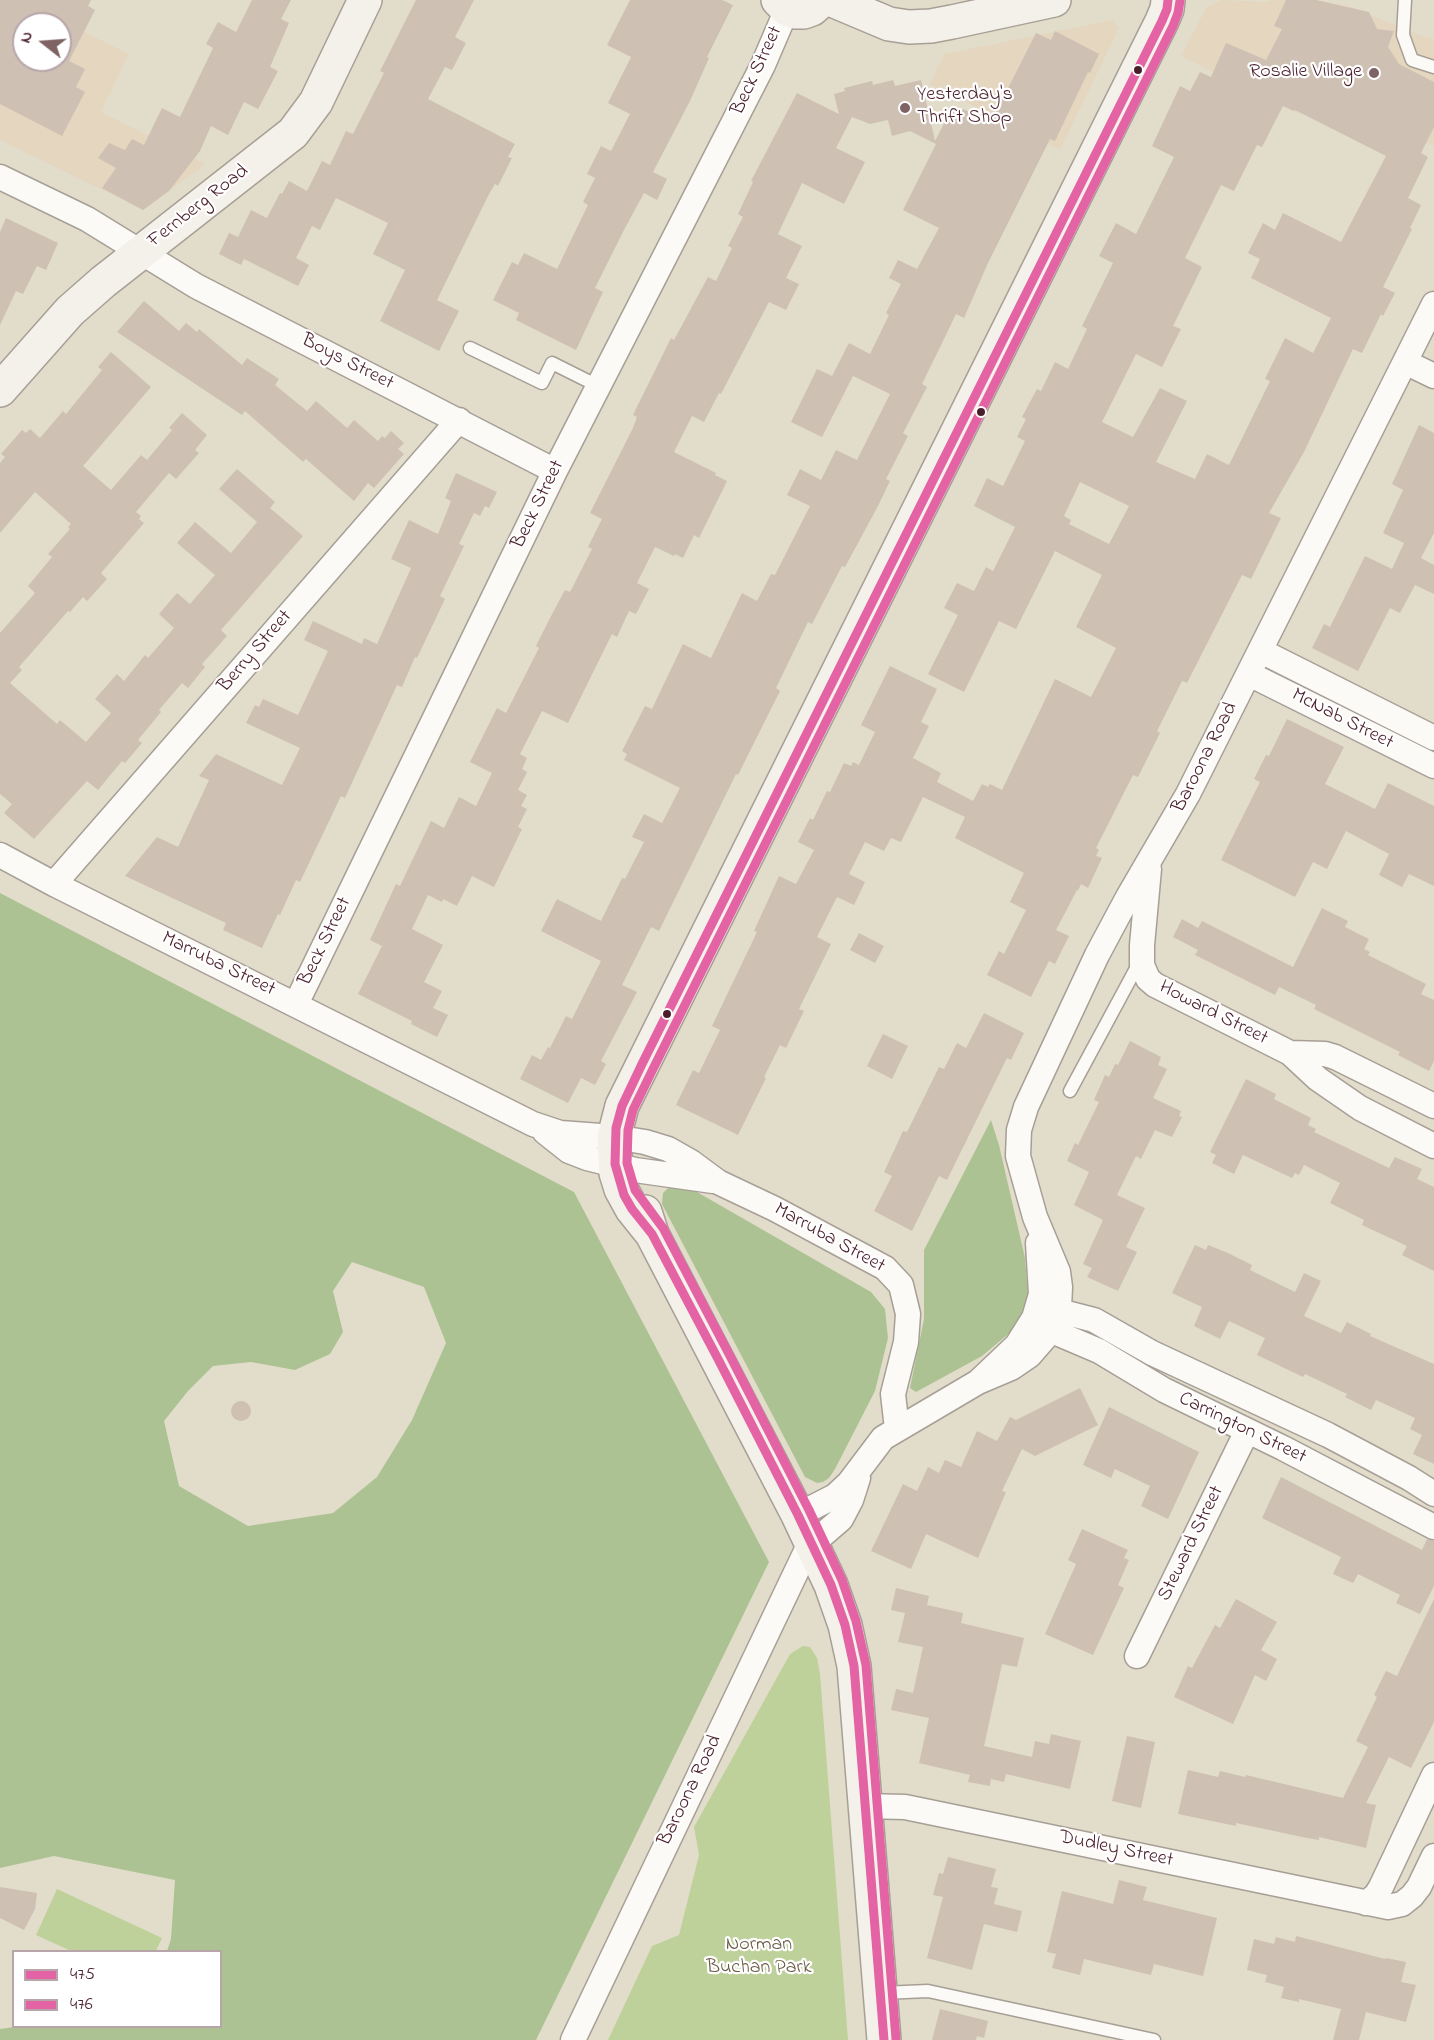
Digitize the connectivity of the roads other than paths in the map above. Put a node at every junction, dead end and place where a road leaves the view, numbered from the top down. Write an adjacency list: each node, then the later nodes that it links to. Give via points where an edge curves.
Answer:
1 (365, 0): 10 (street, Fernberg Road, via 316,102 293,133)
2 (822, 0): 7 (street, via 804,12)
3 (832, 0): 4 (street, via 889,24 909,27 942,24)
4 (1054, 0)
5 (1168, 0): 32 (street, via 1162,21 622,1106)
6 (1405, 0): 8 (lane, via 1403,35 1412,60)
7 (782, 4): 15 (street, Beck Street, via 763,65)
8 (1434, 68)
9 (0, 177): 10 (street, Boys Street, via 87,219)
10 (142, 252): 16 (street, Fernberg Road, via 70,312); 17 (street, Boys Street, via 196,286)
11 (1434, 304): 13 (street, Baroona Road)
12 (470, 348): 15 (lane, via 542,383 552,363)
13 (1405, 362): 14 (street); 19 (street, Baroona Road)
14 (1434, 376)
15 (598, 386): 18 (street, Beck Street)
16 (0, 390)
17 (459, 420): 18 (street, Boys Street); 25 (street, Berry Street)
18 (555, 471): 27 (street, Beck Street)
19 (1261, 651): 20 (street, Baroona Road); 21 (street, McNab Street)
20 (1249, 674): 22 (street, McNab Street); 24 (street, Baroona Road)
21 (1434, 738)
22 (1434, 766)
23 (0, 855): 25 (street, Marruba Street)
24 (1150, 861): 26 (street, Howard Street); 33 (street, Baroona Road, via 1097,955 1022,1119 1017,1149 1035,1217 1059,1277 1060,1292)
25 (54, 884): 27 (street, Marruba Street)
26 (1142, 957): 28 (street, Howard Street, via 1145,976 1155,985); 29 (lane)
27 (296, 1004): 32 (street, Marruba Street, via 533,1124 569,1151)
28 (1290, 1053): 30 (street, Howard Street, via 1335,1057); 31 (street, Howard Street, via 1318,1079 1360,1108)
29 (1070, 1091)
30 (1434, 1106)
31 (1434, 1146)
32 (624, 1153): 34 (street, Marruba Street, via 657,1145 675,1152 718,1182 890,1271 899,1281 907,1303 908,1323 893,1394); 39 (street, via 618,1182 628,1203 652,1234)
33 (1049, 1318): 34 (street, Baroona Road, via 1040,1346 1024,1360); 35 (street, Carrington Street, via 1164,1390); 37 (street, Carrington Street, via 1088,1318 1097,1322 1152,1353 1328,1435)
34 (897, 1429): 36 (street, Baroona Road, via 879,1442)
35 (1247, 1431): 38 (street, Carrington Street); 40 (street, Steward Street)
36 (863, 1464): 39 (street, Baroona Road); 39 (street, Baroona Road, via 851,1500 832,1529)
37 (1434, 1494)
38 (1434, 1527)
39 (806, 1534): 42 (street, via 831,1585 852,1656); 46 (street, Baroona Road)
40 (1137, 1656)
41 (1434, 1775): 44 (street, via 1381,1887)
42 (864, 1806): 44 (street, Dudley Street, via 905,1806); 45 (street)
43 (1434, 1856): 44 (street, Dudley Street, via 1419,1887 1405,1902 1388,1907)
44 (1366, 1902)
45 (881, 1993): 47 (street); 48 (lane, via 928,1991)
46 (573, 2040)
47 (884, 2040)
48 (1155, 2040)

